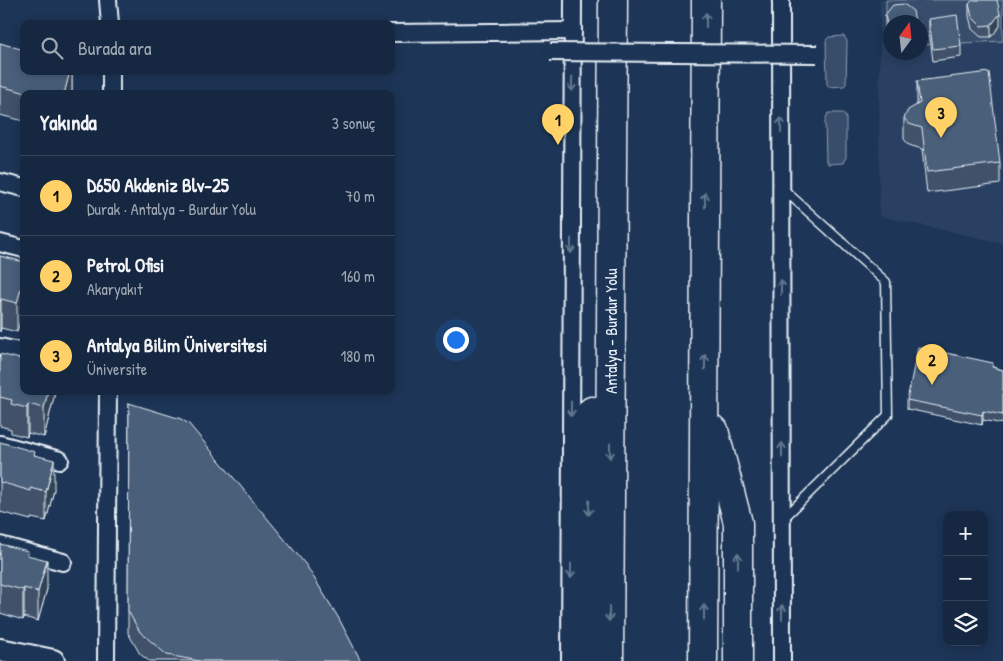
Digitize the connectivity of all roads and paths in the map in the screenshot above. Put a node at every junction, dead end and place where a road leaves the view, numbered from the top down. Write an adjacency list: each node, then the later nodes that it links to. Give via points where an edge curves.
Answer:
1 (108, 0): 6 (street)
2 (573, 0): 7 (street)
3 (613, 0): 13 (highway, Antalya - Burdur Yolu)
4 (706, 0): 21 (highway, one-way to 4)
5 (780, 0): 16 (street, one-way to 5)
6 (110, 20)
7 (573, 31): 8 (street); 31 (street, one-way to 31)
8 (395, 33)
9 (550, 52): 10 (street, bridge)
10 (817, 54)
11 (112, 75): 12 (street)
12 (111, 90)
13 (612, 128): 32 (highway, one-way to 32, via 598,221); 33 (highway, Antalya - Burdur Yolu, one-way to 33)
14 (0, 182): 15 (street)
15 (20, 187)
16 (781, 187): 25 (street, one-way to 16); 25 (lane, via 886,282 888,415)
17 (0, 243): 18 (street)
18 (20, 248)
19 (0, 347): 20 (street)
20 (20, 351)
21 (705, 391): 34 (highway, one-way to 21); 35 (highway, one-way to 21, via 738,523)
22 (108, 395): 30 (street)
23 (0, 444): 24 (street)
24 (60, 460)
25 (782, 520): 36 (street, one-way to 25)
26 (0, 544): 27 (street)
27 (64, 562)
28 (0, 650): 29 (street)
29 (53, 661)
30 (106, 661)
31 (570, 661)
32 (584, 661)
33 (609, 661)
34 (703, 661)
35 (738, 661)
36 (782, 661)

